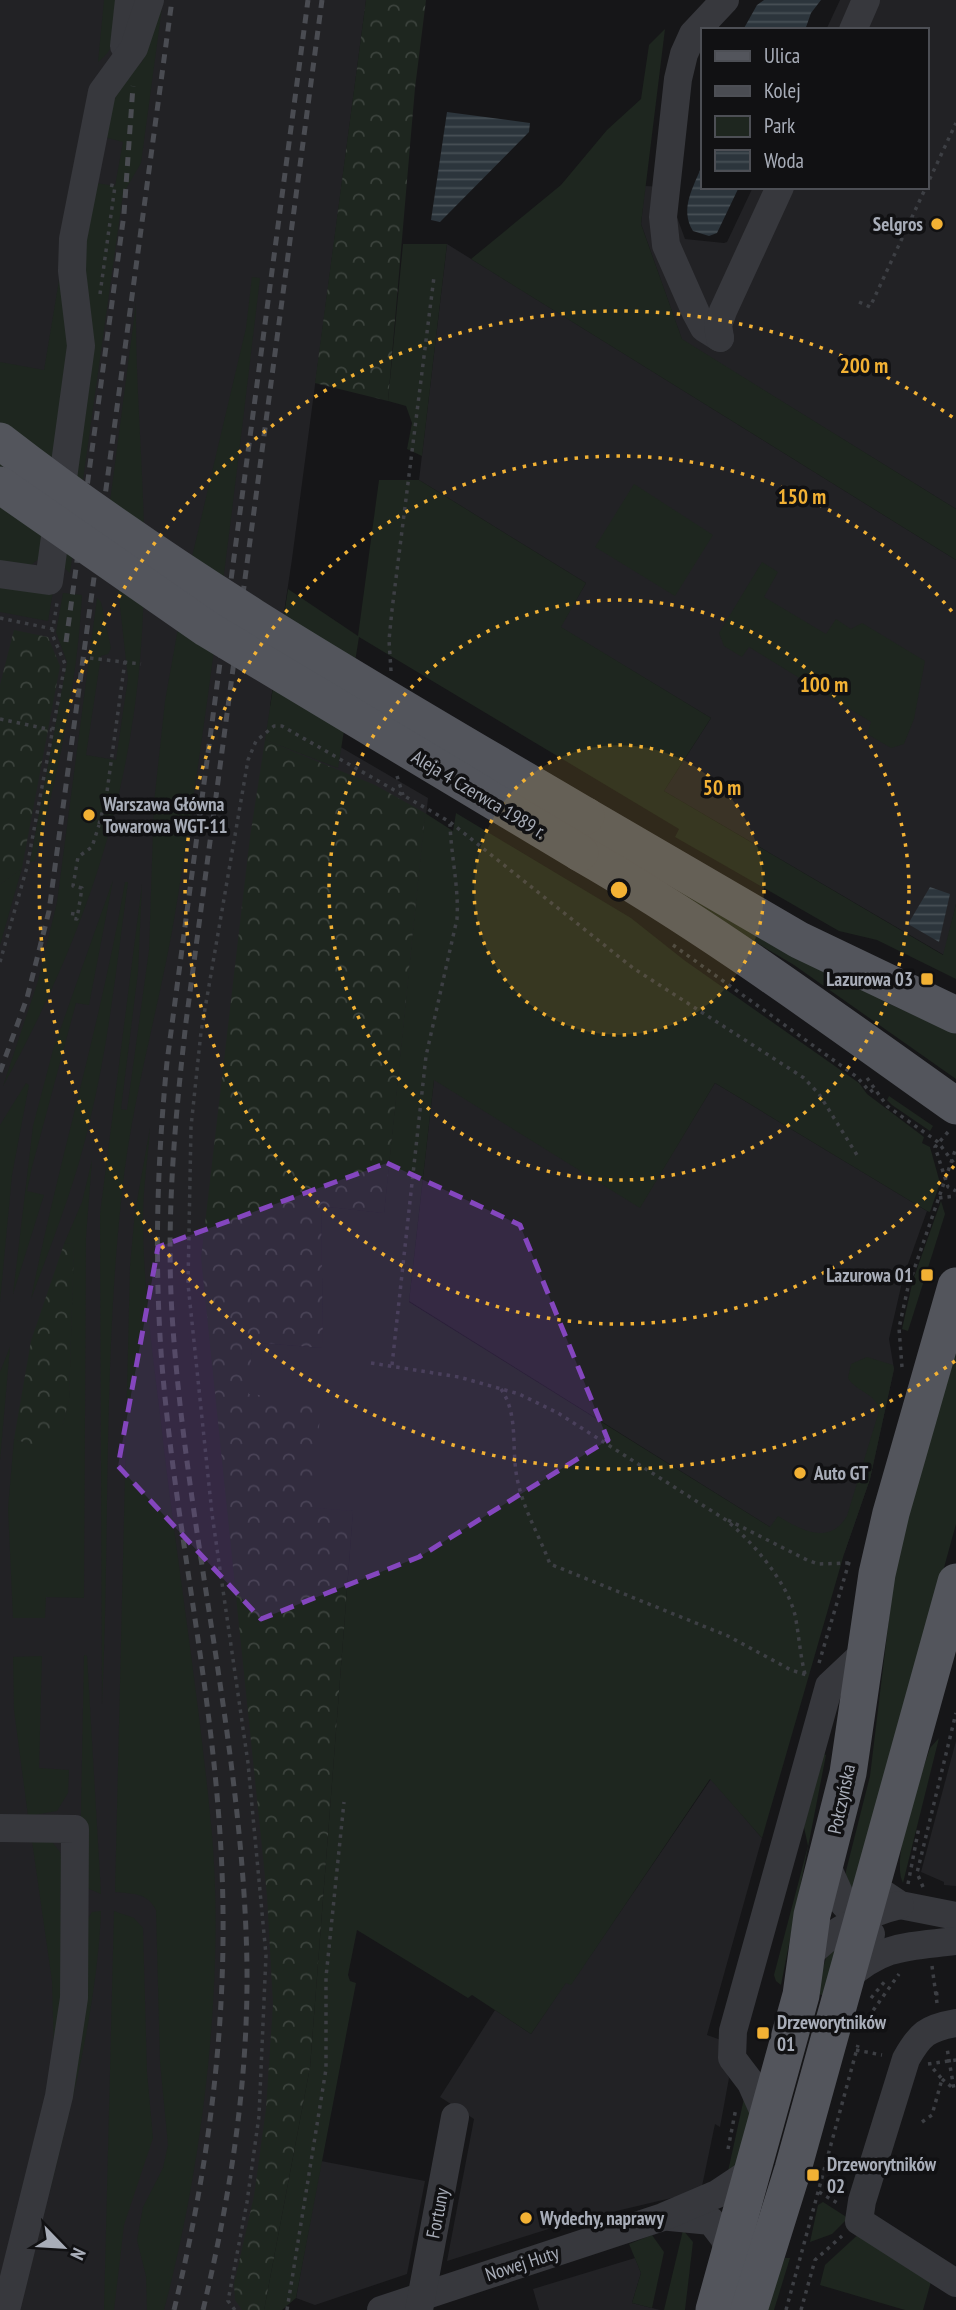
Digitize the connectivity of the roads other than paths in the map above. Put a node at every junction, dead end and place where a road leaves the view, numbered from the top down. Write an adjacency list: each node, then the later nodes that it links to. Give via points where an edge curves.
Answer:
1 (129, 0): 6 (street)
2 (150, 0): 6 (street, via 134,48)
3 (725, 0): 7 (street, via 693,34 684,54 663,217 666,245 696,313 704,328 720,338 723,311)
4 (866, 0): 5 (street)
5 (854, 28)
6 (122, 64): 10 (street, via 102,92 73,239 81,346 49,581)
7 (779, 189)
8 (0, 441): 11 (main road, Aleja 4 Czerwca 1989 r., bridge, via 258,621 809,945)
9 (0, 485): 12 (main road, Aleja 4 Czerwca 1989 r., bridge, via 206,629 635,884 711,935)
10 (0, 574)
11 (956, 1015)
12 (954, 1117)
13 (956, 1286): 15 (main road, Połczyńska, via 891,1513)
14 (956, 1581): 18 (main road)
15 (863, 1654): 17 (main road, Połczyńska, via 848,1773); 27 (street, via 829,1686 733,2031 732,2058 751,2083)
16 (0, 1828): 34 (street, via 75,1829 72,2011 59,2096)
17 (826, 1864): 21 (street, via 844,1904); 23 (main road, Połczyńska)
18 (873, 1879): 19 (street, via 888,1899); 21 (main road)
19 (904, 1896): 20 (street); 21 (street)
20 (956, 1916)
21 (861, 1922): 23 (street, via 834,1932); 24 (street); 25 (main road)
22 (956, 1941): 24 (street)
23 (806, 1959): 27 (main road, Połczyńska, via 798,2008)
24 (896, 1963): 25 (street, via 867,1960)
25 (856, 1991): 37 (main road)
26 (956, 2023): 32 (street, via 932,2027 906,2059 859,2221)
27 (752, 2110): 29 (main road, Połczyńska)
28 (455, 2117): 33 (street, Fortuny)
29 (740, 2160): 30 (street, Nowej Huty, via 718,2194); 31 (main road, Połczyńska)
30 (663, 2217): 31 (street, Nowej Huty, via 711,2221); 33 (street, Nowej Huty)
31 (730, 2254): 36 (main road, Połczyńska)
32 (956, 2283)
33 (420, 2303): 35 (street, Nowej Huty)
34 (6, 2310)
35 (381, 2310)
36 (714, 2310)
37 (749, 2310)

